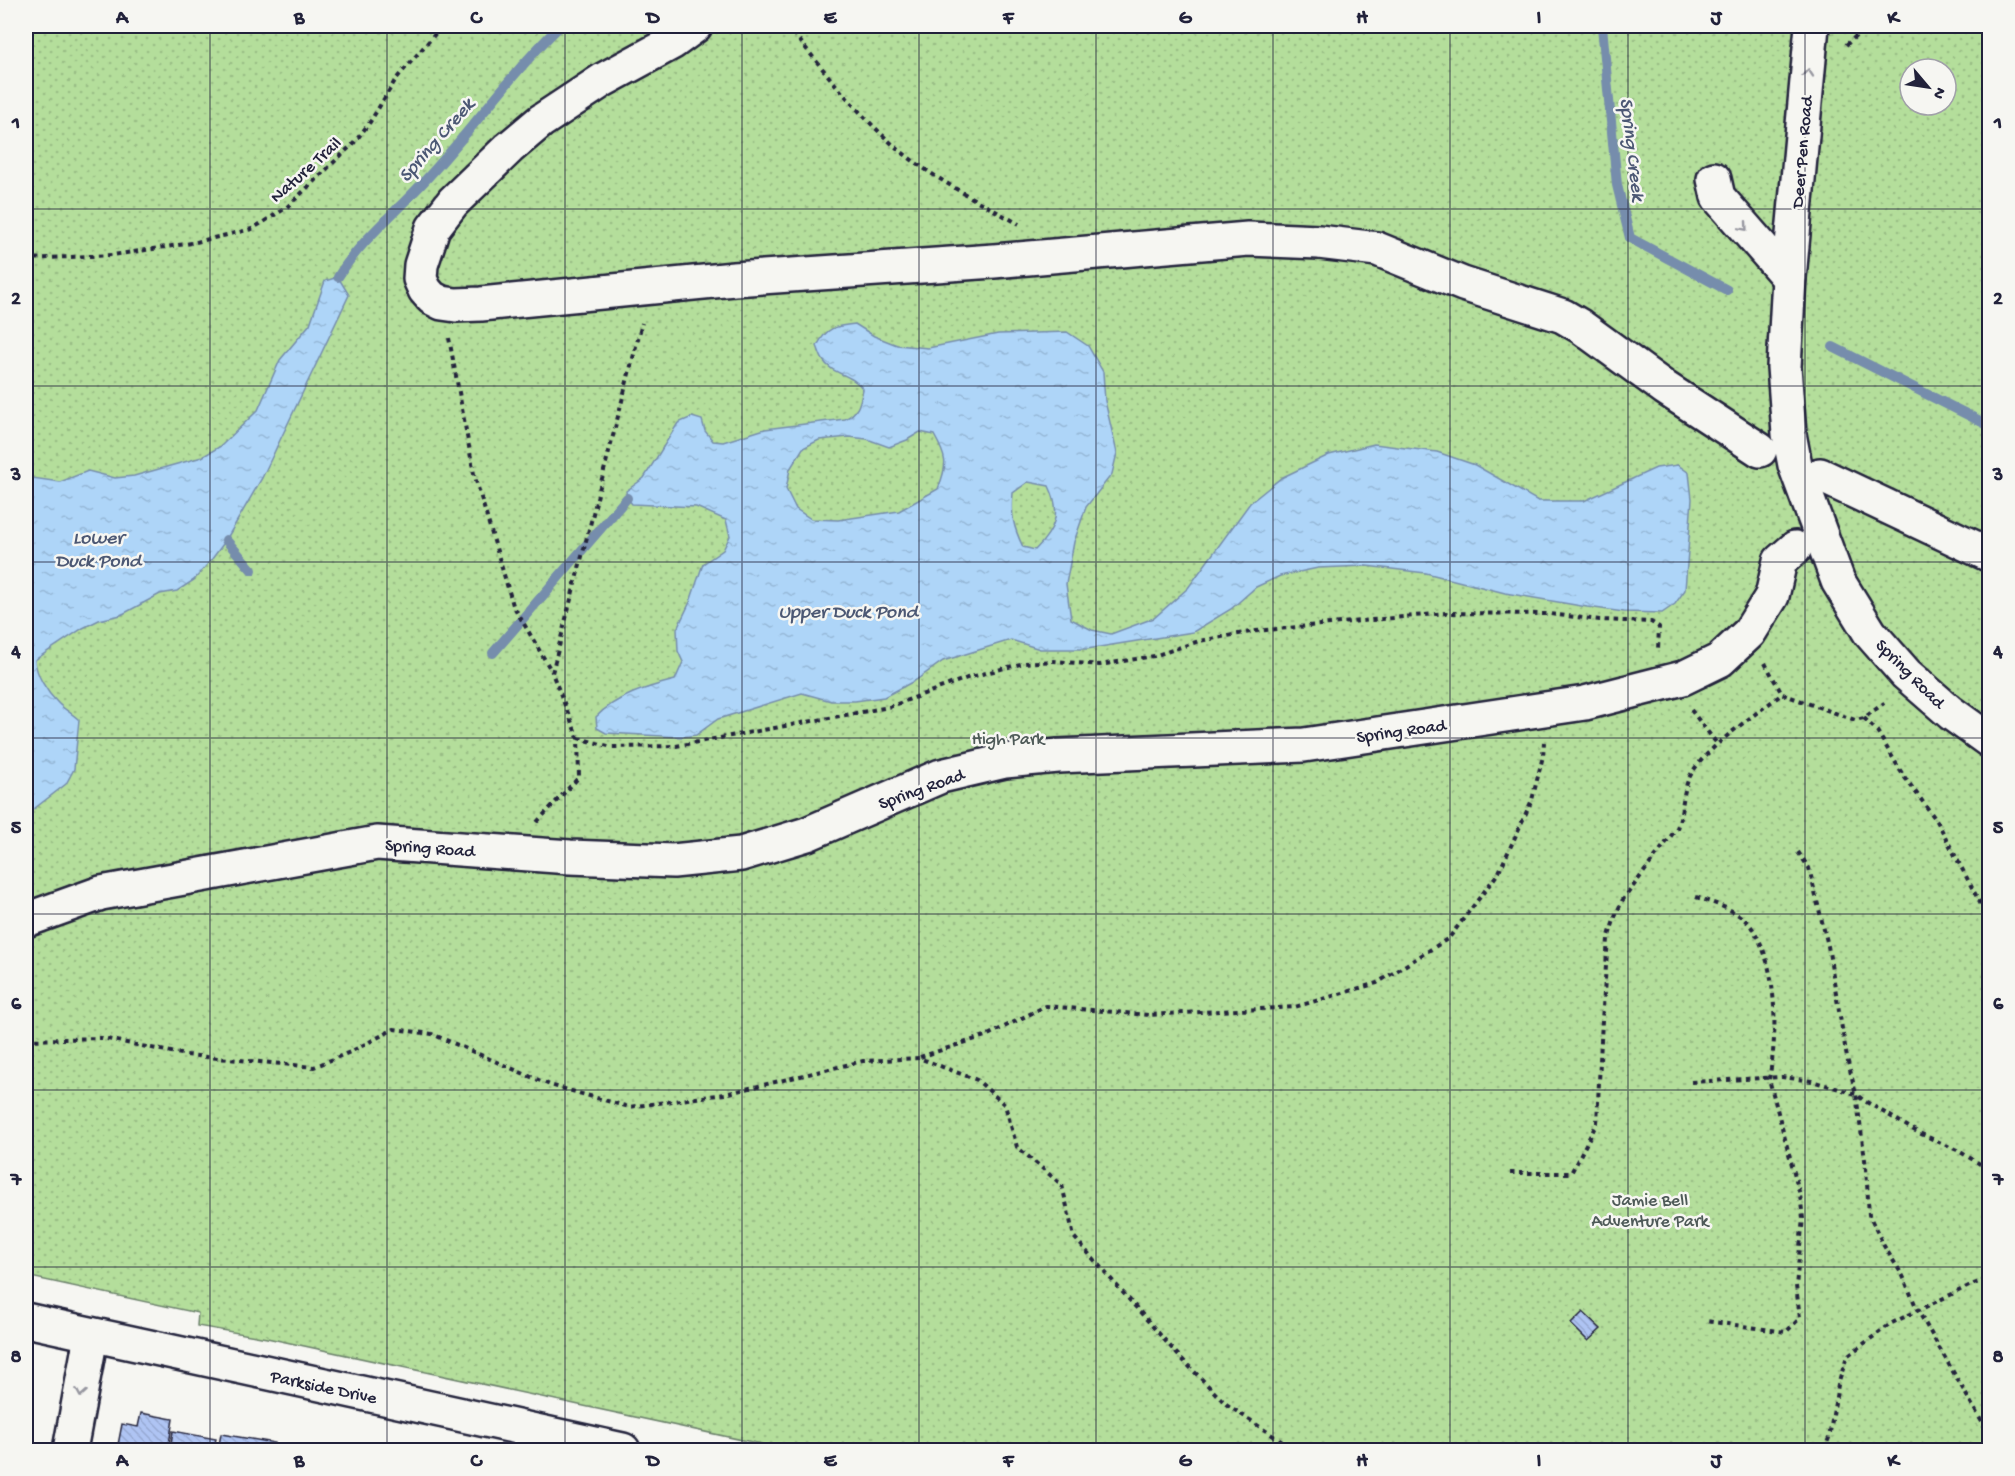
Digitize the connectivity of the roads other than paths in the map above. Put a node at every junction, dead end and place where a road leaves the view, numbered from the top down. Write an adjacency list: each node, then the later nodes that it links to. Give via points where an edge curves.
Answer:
1 (695, 26): 5 (street, via 541,121 453,202 433,228 421,265 420,279 432,298 456,305 481,304 1248,239 1319,242 1377,249 1463,284 1563,316)
2 (1812, 26): 4 (street, Deer Pen Road, one-way to 2)
3 (1714, 179): 4 (street, one-way to 4, via 1718,197)
4 (1789, 278): 7 (street, Deer Pen Road, via 1784,367 1789,434)
5 (1760, 450)
6 (1820, 475): 8 (street)
7 (1806, 538): 9 (street, Spring Road, via 1838,580 1870,633 1906,674); 10 (street, Spring Road, via 1780,561 1772,596 1749,633 1720,660 1683,678 1585,703 1304,745 1005,761 941,776 807,834 741,854 673,861 377,843 101,893)
8 (1989, 555)
9 (1989, 741)
10 (26, 920)
11 (26, 1320): 12 (street, Parkside Drive)
12 (91, 1336): 13 (street, one-way to 13); 14 (street, Parkside Drive)
13 (70, 1450)
14 (622, 1450)

